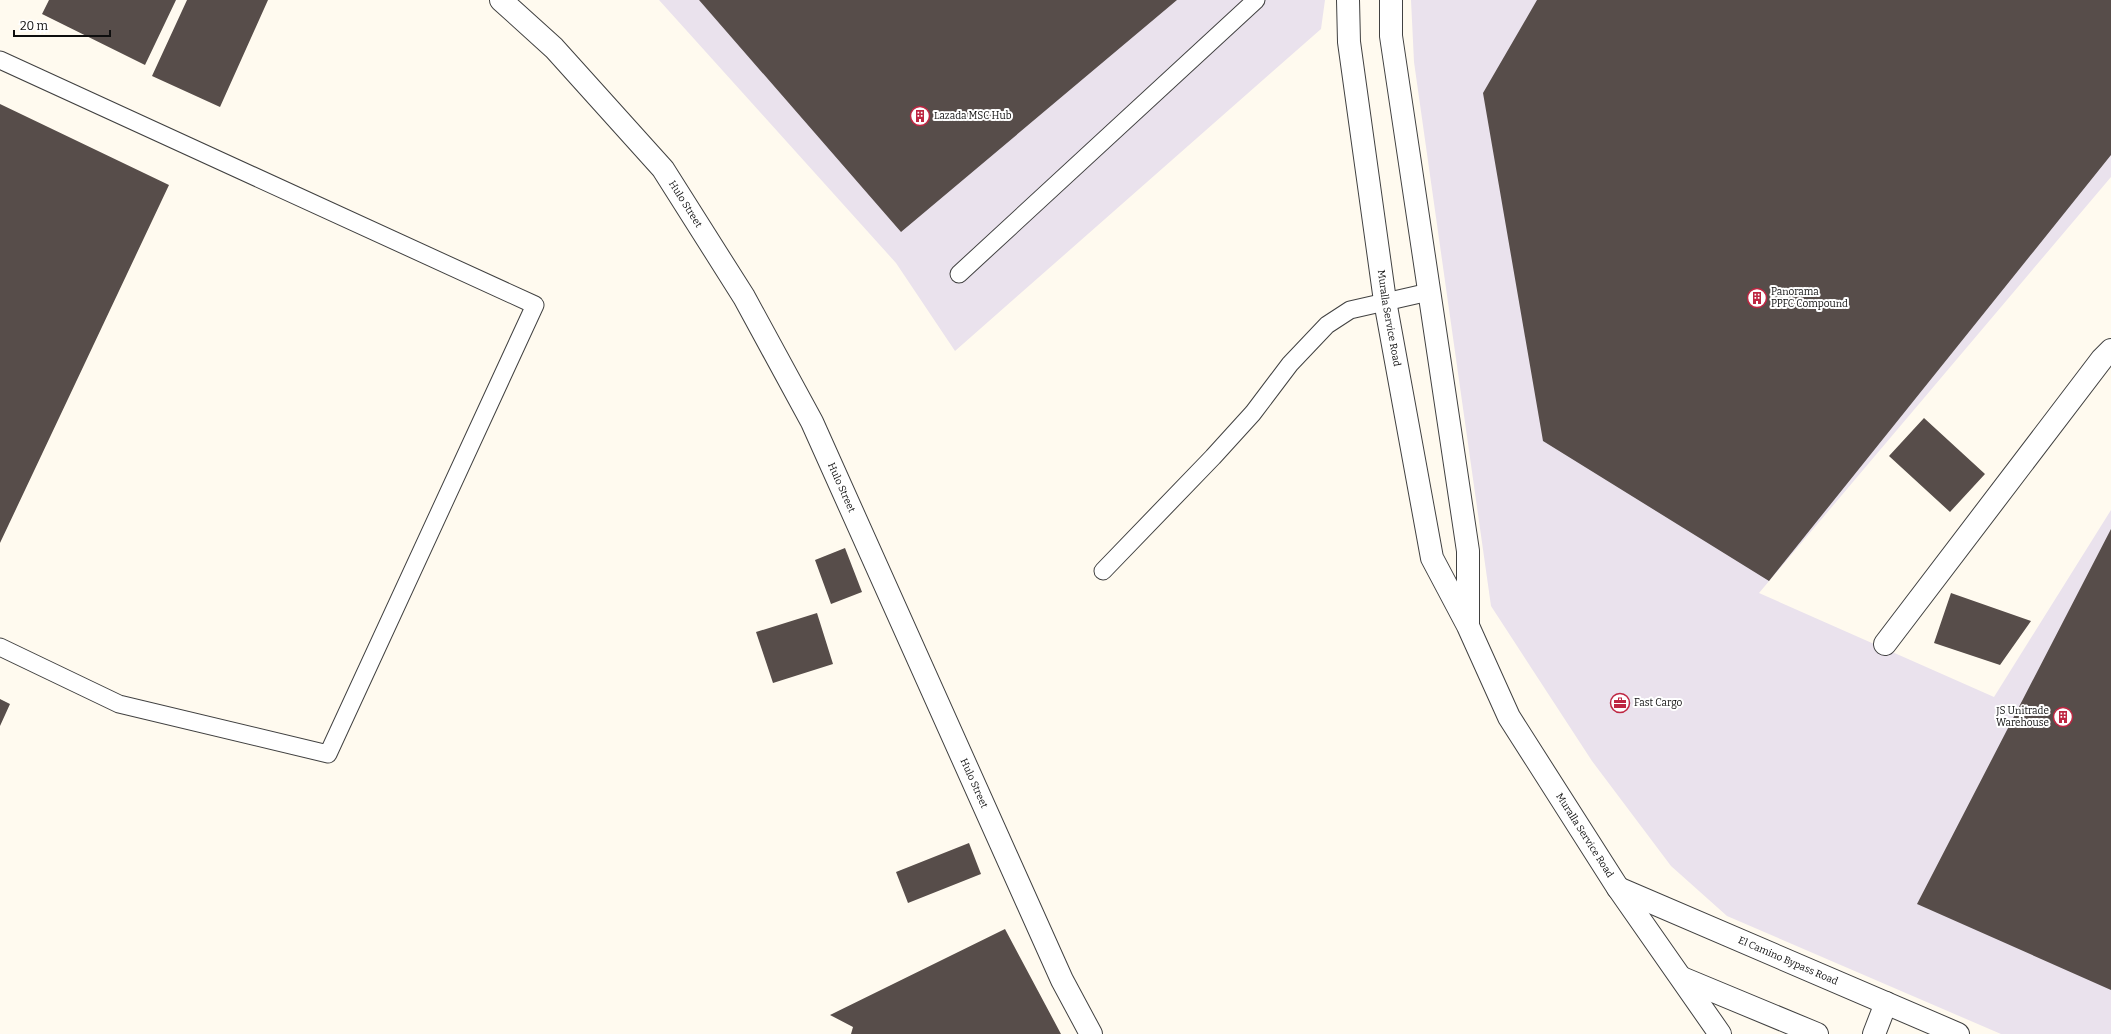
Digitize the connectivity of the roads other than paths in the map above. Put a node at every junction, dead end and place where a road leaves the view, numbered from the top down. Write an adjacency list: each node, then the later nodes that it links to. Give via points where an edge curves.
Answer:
1 (501, 0): 18 (street, Hulo Street, via 554,48 663,169 744,297 812,422 1062,980)
2 (1256, 0): 6 (lane)
3 (1348, 0): 8 (street, Muralla Service Road, via 1349,42)
4 (1391, 0): 7 (street, Muralla Service Road, via 1391,36)
5 (0, 60): 13 (lane, via 535,305 328,754 119,704)
6 (959, 274)
7 (1428, 292): 8 (lane); 11 (street, Muralla Service Road, via 1468,551)
8 (1385, 301): 10 (lane, via 1350,310 1327,325 1290,364 1253,413 1214,457); 11 (street, Muralla Service Road, via 1432,558)
9 (2111, 350): 12 (street)
10 (1103, 571)
11 (1468, 626): 14 (street, Muralla Service Road, via 1509,717)
12 (1885, 644)
13 (0, 648)
14 (1618, 888): 15 (street, Muralla Service Road); 16 (street, El Camino Bypass Road)
15 (1682, 978): 17 (street); 19 (street, Muralla Service Road)
16 (1886, 1003): 20 (street); 21 (street, El Camino Bypass Road)
17 (1810, 1033)
18 (1091, 1034)
19 (1720, 1034)
20 (1874, 1034)
21 (1958, 1034)

